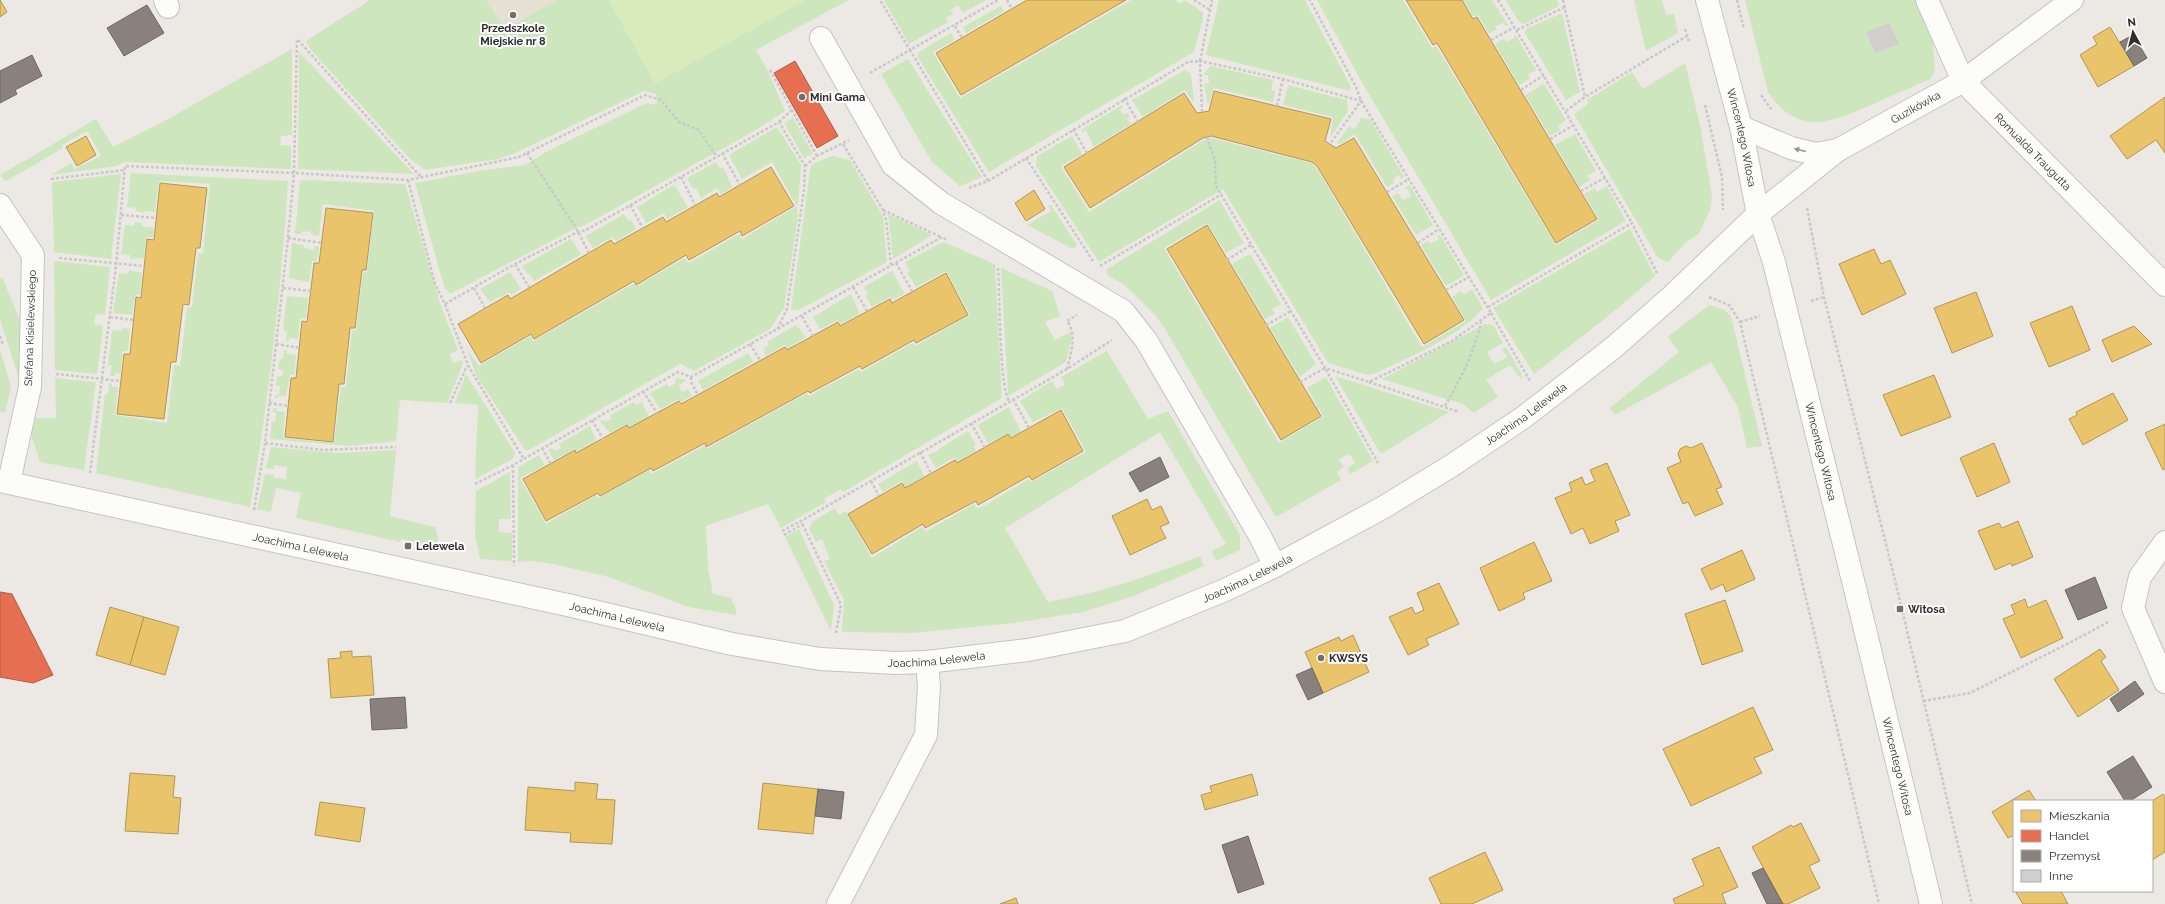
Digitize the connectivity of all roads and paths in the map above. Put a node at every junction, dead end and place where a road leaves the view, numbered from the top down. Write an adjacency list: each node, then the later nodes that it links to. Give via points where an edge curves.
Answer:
1 (880, 0): 25 (path)
2 (998, 0): 17 (path)
3 (1007, 0): 14 (path)
4 (1194, 0): 15 (path)
5 (1212, 0): 15 (path)
6 (1310, 0): 36 (path)
7 (1498, 0): 18 (path)
8 (1563, 0): 13 (path)
9 (1707, 0): 46 (street, Wincentego Witosa)
10 (1737, 0): 19 (path)
11 (1927, 0): 30 (street, Romualda Traugutta)
12 (2072, 0): 30 (street, Guzikówka)
13 (1565, 8): 18 (path); 34 (path)
14 (1012, 9)
15 (1210, 10): 26 (path)
16 (1683, 22): 20 (path)
17 (955, 26): 22 (path); 25 (path)
18 (1516, 29): 23 (path); 28 (path)
19 (1745, 32)
20 (1687, 36): 24 (path); 34 (path)
21 (821, 38): 31 (street)
22 (962, 38)
23 (1491, 40)
24 (1689, 43)
25 (910, 50): 31 (path); 69 (path)
26 (1200, 61): 29 (path); 35 (path, via 1188,62); 41 (path)
27 (770, 70): 39 (path)
28 (1544, 75): 32 (path); 40 (path)
29 (1283, 79): 36 (path); 38 (path)
30 (1962, 81): 53 (street, Guzikówka); 105 (street, Romualda Traugutta)
31 (848, 86): 47 (street)
32 (1521, 90)
33 (1759, 91): 42 (path, via 1770,109)
34 (1585, 96): 40 (path)
35 (1124, 98): 44 (path); 48 (path)
36 (1361, 101): 52 (path); 67 (path)
37 (1705, 102): 82 (path, via 1722,177 1723,210)
38 (1277, 106)
39 (792, 110): 43 (path); 57 (path)
40 (1566, 111): 45 (path)
41 (1202, 112)
42 (1775, 112)
43 (779, 122): 56 (path); 60 (path)
44 (1138, 122)
45 (1574, 125): 50 (path); 65 (path)
46 (1741, 127): 53 (street, one-way to 46, via 1815,154 1791,148); 80 (street, Wincentego Witosa)
47 (872, 128): 51 (path); 177 (street, via 892,165 941,203 1123,311 1146,340)
48 (1074, 129): 55 (path); 59 (path)
49 (1207, 137): 74 (path, via 1215,161 1216,186)
50 (1550, 139)
51 (843, 144): 57 (path); 79 (path)
52 (1330, 144)
53 (1838, 150): 80 (street, Guzikówka)
54 (527, 153): 58 (path, via 645,95 661,100 679,122 699,130); 63 (path, via 519,157); 87 (path)
55 (1087, 153)
56 (722, 154): 58 (path); 70 (path)
57 (817, 156): 60 (path)
58 (717, 157): 64 (path)
59 (1026, 158): 69 (path); 74 (path, via 1097,268)
60 (805, 166): 126 (path, via 804,190 787,309)
61 (125, 170): 62 (path, via 125,166); 66 (path); 81 (path)
62 (294, 173): 63 (path, via 297,40); 68 (path); 89 (path)
63 (422, 177): 68 (path)
64 (681, 177): 76 (path); 77 (path)
65 (1606, 177): 72 (path); 84 (path)
66 (50, 179)
67 (1409, 179): 73 (path); 86 (path)
68 (408, 180): 114 (path, via 435,284)
69 (988, 181): 71 (path)
70 (740, 185)
71 (967, 189)
72 (1581, 191)
73 (1387, 192)
74 (1222, 194): 93 (path)
75 (0, 204): 95 (street, Stefana Kisielewskiego)
76 (630, 205): 85 (path); 87 (path)
77 (695, 205)
78 (1806, 206): 182 (path, via 1824,297)
79 (883, 210): 88 (path); 101 (path)
80 (1758, 214): 177 (street, Joachima Lelewela, via 1613,348 1524,417 1384,507); 185 (street, Wincentego Witosa, via 1774,262)
81 (121, 215): 83 (path); 97 (path)
82 (1720, 216)
83 (156, 218)
84 (1632, 223): 104 (path); 115 (path)
85 (643, 228)
86 (1439, 229): 92 (path); 103 (path)
87 (578, 232): 94 (path); 99 (path)
88 (942, 237): 90 (path); 98 (path)
89 (288, 238): 91 (path); 108 (path)
90 (949, 241)
91 (322, 243)
92 (1418, 243)
93 (1251, 245): 96 (path); 118 (path)
94 (589, 253)
95 (33, 255): 97 (path); 136 (street, Stefana Kisielewskiego)
96 (1227, 260)
97 (116, 263): 100 (path); 122 (path)
98 (896, 263): 101 (path); 112 (path)
99 (515, 264): 106 (path); 109 (path)
100 (144, 266)
101 (891, 266): 107 (path)
102 (1005, 267): 145 (path, via 998,264 1003,364 1006,395)
103 (1469, 277): 110 (path); 115 (path)
104 (1660, 279)
105 (2165, 285)
106 (529, 287)
107 (853, 287): 117 (path); 121 (path)
108 (283, 288): 111 (path); 129 (path)
109 (474, 288): 114 (path); 116 (path)
110 (1446, 290)
111 (311, 291)
112 (912, 291)
113 (1703, 301): 184 (path, via 1709,296 1729,305 1740,322)
114 (445, 304): 133 (path)
115 (1488, 307): 120 (path)
116 (485, 308)
117 (867, 311)
118 (1290, 311): 125 (path); 134 (path)
119 (1081, 312): 135 (path, via 1068,321 1072,328 1072,341)
120 (1491, 313): 124 (path); 140 (path)
121 (802, 316): 126 (path); 127 (path)
122 (110, 317): 123 (path); 138 (path)
123 (133, 320)
124 (1481, 321): 142 (path, via 1452,341); 149 (path, via 1479,333 1458,383)
125 (1266, 325)
126 (777, 330): 130 (path)
127 (813, 336)
128 (1117, 337): 135 (path)
129 (276, 344): 131 (path); 146 (path)
130 (750, 344): 132 (path); 137 (path)
131 (300, 348)
132 (760, 360)
133 (468, 365): 147 (path); 161 (path)
134 (1325, 368): 141 (path); 142 (path); 162 (path)
135 (1067, 369): 145 (path)
136 (30, 373): 138 (path); 168 (street, Stefana Kisielewskiego, via 30,387)
137 (691, 377): 143 (path, via 678,372); 144 (path)
138 (102, 378): 139 (path); 166 (path)
139 (121, 380)
140 (1530, 381)
141 (1300, 382)
142 (1368, 382): 149 (path)
143 (643, 391): 151 (path); 152 (path)
144 (698, 395)
145 (1011, 400): 153 (path); 154 (path)
146 (269, 403): 148 (path); 156 (path)
147 (450, 403)
148 (288, 406)
149 (1445, 406): 150 (path)
150 (1459, 412)
151 (657, 413)
152 (592, 420): 155 (path); 158 (path)
153 (971, 423): 159 (path); 160 (path)
154 (1029, 428)
155 (603, 438)
156 (265, 443): 157 (path, via 323,450); 171 (path)
157 (396, 447)
158 (542, 448): 161 (path); 163 (path)
159 (985, 448)
160 (920, 452): 165 (path); 167 (path)
161 (523, 458): 164 (path)
162 (1378, 463)
163 (551, 464)
164 (513, 465): 169 (path); 176 (path)
165 (931, 473)
166 (90, 478)
167 (871, 481): 170 (path); 172 (path)
168 (4, 482): 180 (street, Joachima Lelewela, via 572,606 732,644 820,659)
169 (475, 484)
170 (879, 496)
171 (253, 515)
172 (802, 523): 173 (path); 174 (path); 179 (path, via 841,605)
173 (782, 531)
174 (784, 535)
175 (2165, 542): 178 (street, via 2140,577)
176 (514, 566)
177 (1275, 566): 180 (street, Joachima Lelewela, via 1125,631 1028,650)
178 (2133, 608): 181 (street); 182 (path, via 2076,640 1970,693)
179 (836, 637)
180 (928, 662): 183 (street, via 930,686 926,736)
181 (2165, 682)
182 (1923, 701): 186 (path)
183 (838, 904)
184 (1879, 904)
185 (1931, 904)
186 (1972, 904)

